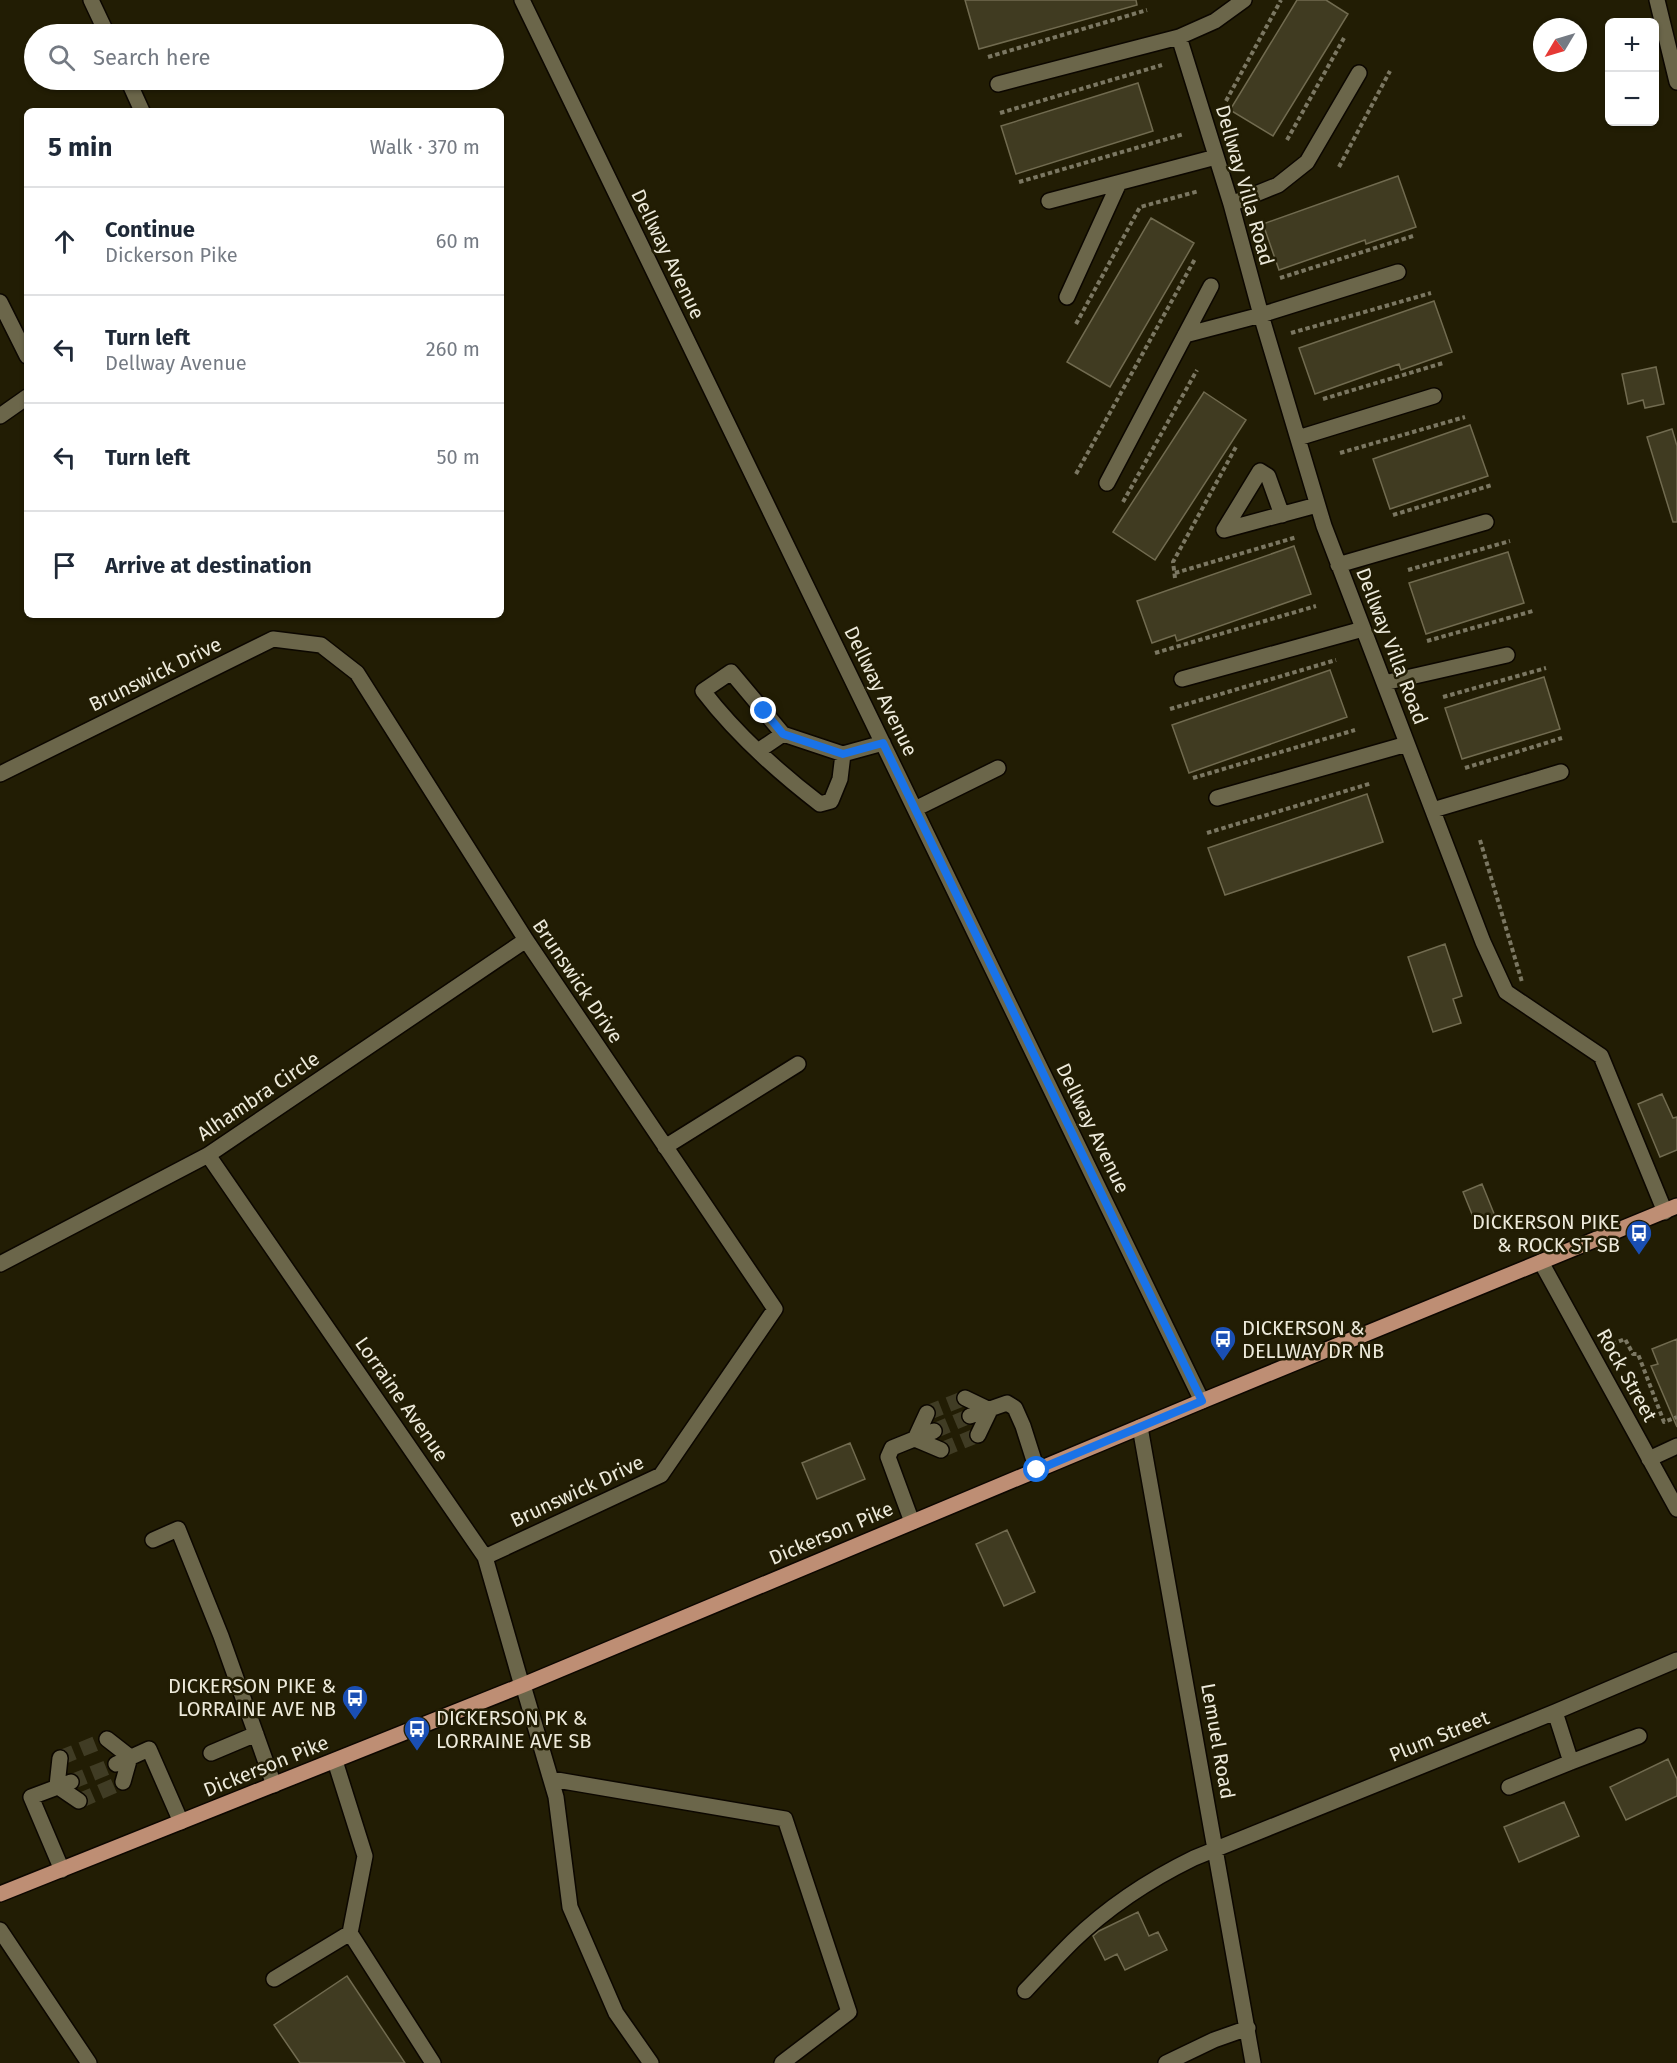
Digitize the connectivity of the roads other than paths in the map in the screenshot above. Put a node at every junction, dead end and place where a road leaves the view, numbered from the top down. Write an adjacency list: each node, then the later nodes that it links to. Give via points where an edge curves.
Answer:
1 (91, 0): 5 (street)
2 (522, 0): 37 (street, Dellway Avenue)
3 (1244, 0): 6 (street, via 1215,21)
4 (1657, 0): 8 (street)
5 (102, 24)
6 (1179, 37): 9 (street); 12 (street, Dellway Villa Road)
7 (1359, 72): 15 (street, via 1307,162 1278,185)
8 (1677, 82)
9 (998, 84)
10 (133, 90): 11 (street)
11 (141, 108)
12 (1216, 158): 13 (street); 15 (street, Dellway Villa Road)
13 (1119, 183): 14 (street); 18 (street)
14 (1048, 201)
15 (1230, 204): 20 (street, Dellway Villa Road)
16 (1398, 272): 20 (street)
17 (1211, 286): 21 (street)
18 (1067, 297)
19 (0, 302): 22 (street)
20 (1260, 315): 21 (street); 26 (street, Dellway Villa Road)
21 (1185, 335): 27 (street)
22 (24, 350)
23 (1434, 396): 26 (street)
24 (24, 399): 25 (street)
25 (0, 416)
26 (1298, 438): 28 (street, Dellway Villa Road)
27 (1107, 483)
28 (1317, 505): 29 (street); 31 (street, Dellway Villa Road)
29 (1282, 515)
30 (1486, 522): 31 (street)
31 (1338, 565): 32 (street, Dellway Villa Road)
32 (1363, 629): 34 (street); 35 (street, Dellway Villa Road)
33 (1507, 655): 35 (street)
34 (1182, 679)
35 (1384, 683): 38 (street, Dellway Villa Road)
36 (783, 734): 39 (street); 39 (street, via 731,672 703,691 723,717); 40 (street)
37 (883, 743): 40 (street); 45 (street, Dellway Avenue)
38 (1407, 744): 44 (street); 46 (street, Dellway Villa Road)
39 (759, 751): 40 (street, via 820,804 831,801 840,779)
40 (843, 754)
41 (998, 768): 45 (street)
42 (1561, 772): 46 (street)
43 (0, 774): 47 (street, Brunswick Drive, via 273,639 321,645 357,673)
44 (1217, 798)
45 (915, 809): 55 (street, Dellway Avenue)
46 (1433, 810): 51 (street, Dellway Villa Road, via 1506,992 1601,1056)
47 (525, 940): 49 (street, Brunswick Drive); 50 (street, Alhambra Circle)
48 (798, 1064): 49 (street)
49 (665, 1147): 70 (street, Brunswick Drive, via 775,1309 661,1475)
50 (208, 1155): 53 (street, Alhambra Circle); 70 (street, Lorraine Avenue)
51 (1671, 1209): 52 (main road, Dickerson Pike)
52 (1541, 1262): 55 (main road, Dickerson Pike); 65 (street, Rock Street)
53 (0, 1263)
54 (965, 1398): 56 (street)
55 (1202, 1401): 59 (main road, Dickerson Pike)
56 (990, 1410): 58 (street); 61 (street); 66 (street, via 1007,1403 1016,1408)
57 (927, 1413): 62 (street)
58 (970, 1416)
59 (1140, 1426): 66 (main road, Dickerson Pike); 90 (street, Lemuel Road)
60 (934, 1431): 62 (street)
61 (978, 1435)
62 (915, 1439): 64 (street); 68 (street, via 892,1448 888,1457)
63 (1677, 1446): 65 (street)
64 (942, 1450)
65 (1649, 1459): 67 (street, Rock Street)
66 (1037, 1470): 68 (main road, Dickerson Pike)
67 (1677, 1509)
68 (912, 1522): 72 (main road, Dickerson Pike)
69 (153, 1540): 74 (street, via 178,1529)
70 (485, 1557): 72 (street, Lorraine Avenue)
71 (1677, 1660): 73 (street, Plum Street)
72 (523, 1685): 80 (main road, Dickerson Pike); 83 (street, Lorraine Avenue)
73 (1555, 1712): 81 (street); 90 (street, Plum Street)
74 (256, 1734): 77 (street); 86 (street)
75 (1639, 1736): 81 (street)
76 (107, 1739): 78 (street)
77 (211, 1752)
78 (130, 1757): 82 (street); 84 (street); 89 (street, via 149,1749)
79 (60, 1758): 85 (street)
80 (335, 1761): 86 (main road, Dickerson Pike); 94 (street, via 365,1856)
81 (1572, 1762): 87 (street)
82 (116, 1764)
83 (551, 1779): 100 (street, Lorraine Avenue, via 570,1907 616,2013); 101 (street, via 785,1819 849,2012)
84 (123, 1782)
85 (64, 1784): 88 (street); 91 (street, via 31,1797)
86 (274, 1785): 89 (main road, Dickerson Pike)
87 (1509, 1787)
88 (79, 1801)
89 (181, 1822): 91 (main road, Dickerson Pike)
90 (1216, 1849): 96 (street, Plum Street, via 1169,1870 1133,1893 1075,1940); 97 (street, Lemuel Road)
91 (62, 1870): 92 (main road, Dickerson Pike)
92 (0, 1894)
93 (0, 1930): 98 (street)
94 (350, 1933): 95 (street); 99 (street)
95 (274, 1979)
96 (1025, 1991)
97 (1248, 2028): 102 (street); 103 (street, Lemuel Road)
98 (89, 2063)
99 (433, 2063)
100 (651, 2063)
101 (782, 2063)
102 (1166, 2063)
103 (1253, 2063)

